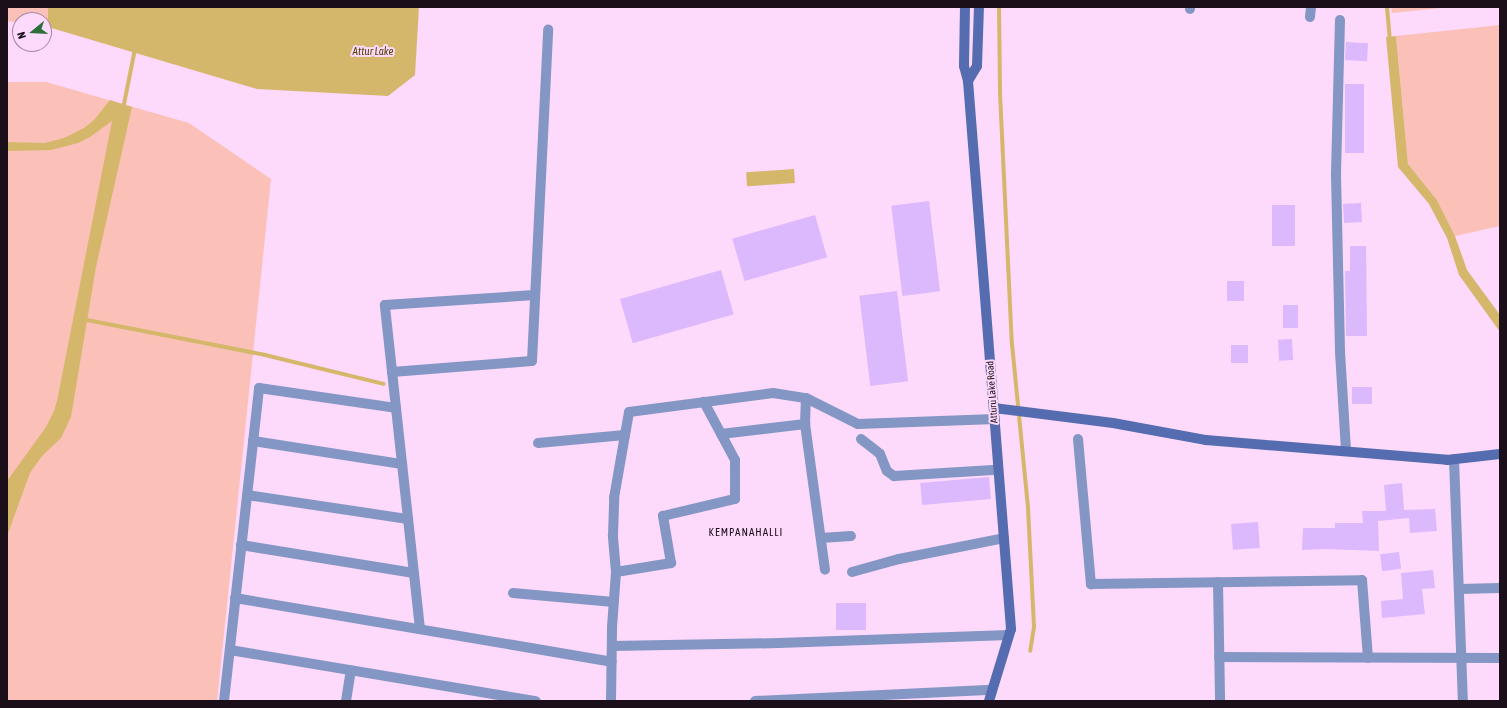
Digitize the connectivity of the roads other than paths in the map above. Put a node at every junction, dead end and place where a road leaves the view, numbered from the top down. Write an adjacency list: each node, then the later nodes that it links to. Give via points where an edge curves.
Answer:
1 (965, 7): 5 (street, Atturu Lake Road, via 964,66)
2 (979, 7): 5 (street, via 977,66)
3 (1340, 20): 20 (street, via 1336,175 1340,352)
4 (548, 29): 6 (street)
5 (968, 81): 11 (street, Atturu Lake Road)
6 (535, 295): 7 (street, via 532,361); 7 (street, via 385,305)
7 (392, 372): 10 (street)
8 (806, 398): 9 (street, via 774,393); 12 (street, via 858,424); 13 (street)
9 (704, 402): 14 (street); 15 (street, via 629,412)
10 (396, 408): 18 (street, via 259,388); 23 (street)
11 (994, 408): 12 (street, Atturu Lake Road); 20 (street, via 1113,423 1206,440)
12 (995, 419): 29 (street, Atturu Lake Road)
13 (805, 424): 14 (street); 28 (street)
14 (721, 434): 32 (street, via 734,460 735,499 663,516 671,563)
15 (625, 436): 19 (street); 32 (street, via 614,498)
16 (860, 439): 24 (street, via 880,454 887,470 894,476)
17 (1078, 439): 35 (street, via 1092,584)
18 (253, 441): 23 (street); 25 (street)
19 (538, 444)
20 (1346, 451): 22 (street)
21 (1500, 454): 22 (street)
22 (1454, 459): 37 (street)
23 (402, 464): 26 (street)
24 (993, 470)
25 (247, 495): 26 (street); 30 (street)
26 (408, 519): 34 (street)
27 (851, 536): 28 (street)
28 (822, 538): 31 (street)
29 (1004, 538): 33 (street, via 899,559); 42 (street, Atturu Lake Road, via 1011,629)
30 (241, 545): 34 (street); 39 (street)
31 (825, 570)
32 (616, 572): 40 (street)
33 (852, 572)
34 (414, 573): 41 (street)
35 (1218, 582): 45 (street); 46 (street, via 1362,580)
36 (1500, 588): 37 (street)
37 (1459, 589): 47 (street)
38 (513, 593): 40 (street)
39 (235, 598): 41 (street); 44 (street)
40 (614, 602): 43 (street)
41 (420, 629): 49 (street)
42 (1009, 635): 43 (street); 51 (street, Atturu Lake Road)
43 (612, 646): 49 (street)
44 (230, 650): 50 (street); 52 (street)
45 (1219, 657): 46 (street); 58 (street)
46 (1368, 658): 47 (street)
47 (1462, 658): 48 (street); 59 (street)
48 (1500, 658)
49 (612, 662): 55 (street)
50 (351, 670): 53 (street); 54 (street)
51 (992, 690): 56 (street); 57 (street, Atturu Lake Road)
52 (224, 701)
53 (346, 701)
54 (536, 701)
55 (611, 701)
56 (755, 701)
57 (989, 701)
58 (1220, 701)
59 (1463, 701)

